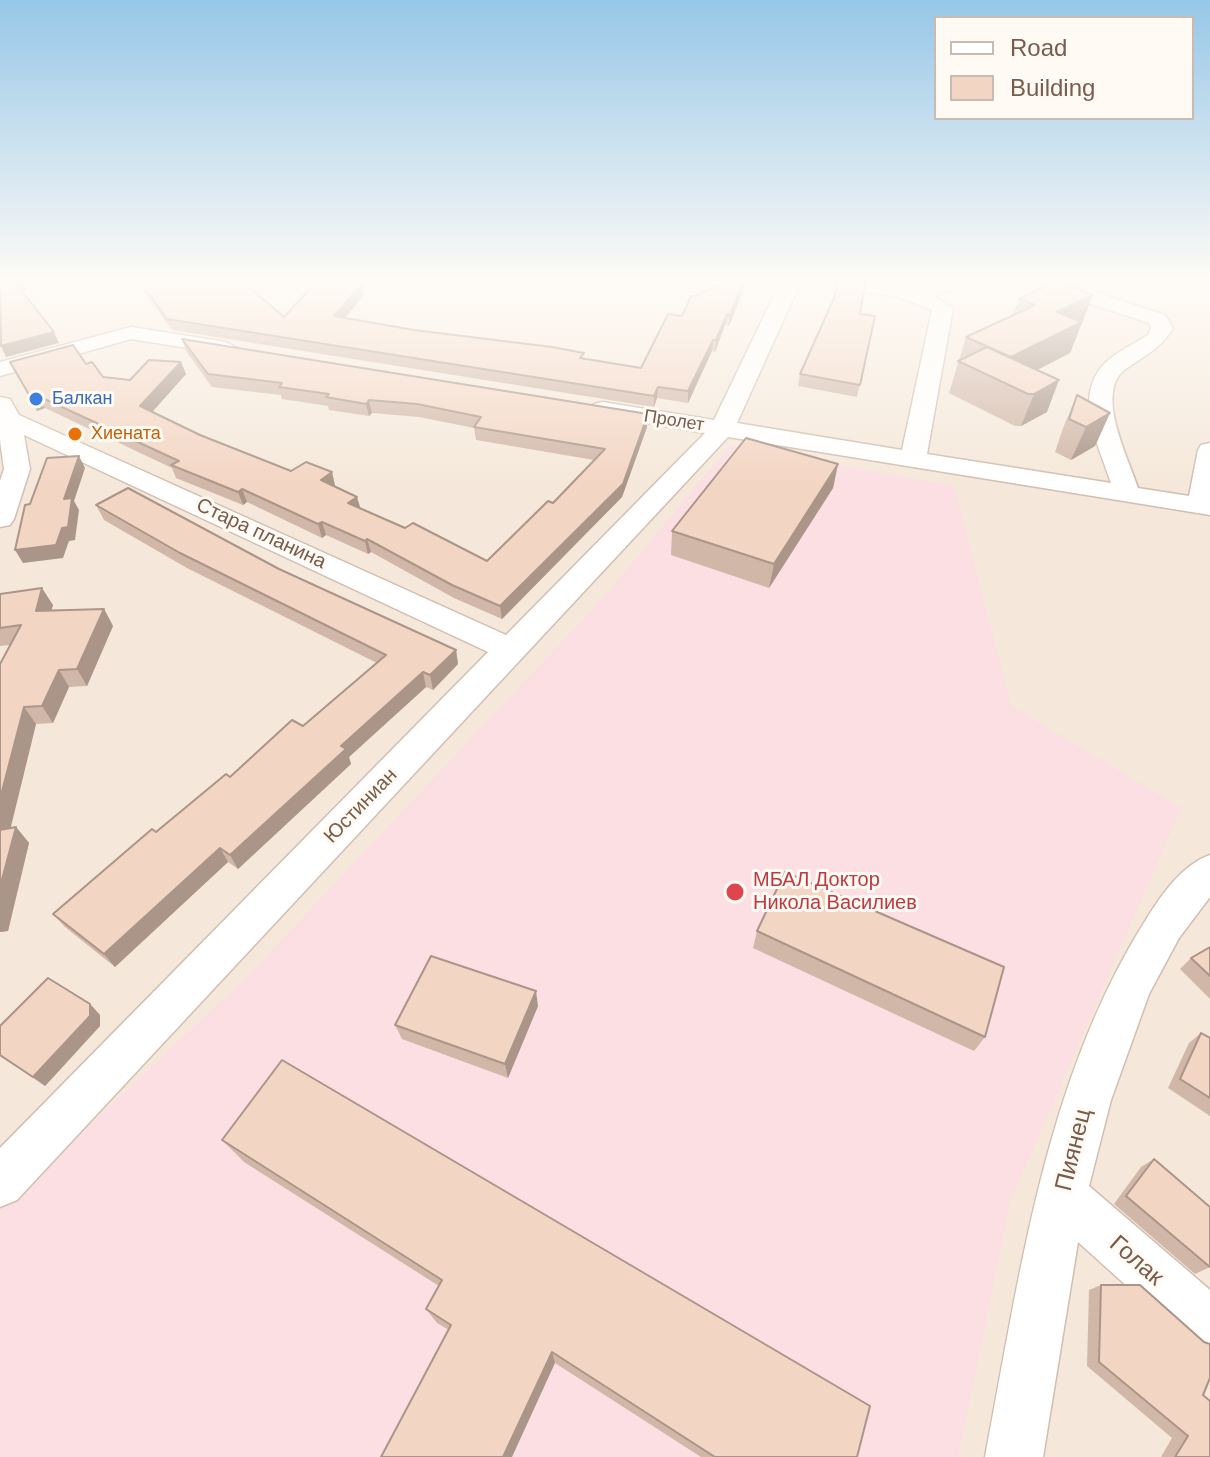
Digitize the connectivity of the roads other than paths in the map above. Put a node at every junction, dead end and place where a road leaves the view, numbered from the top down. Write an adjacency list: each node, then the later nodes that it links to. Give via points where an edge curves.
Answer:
1 (73, 349): 7 (street)
2 (230, 349): 6 (street)
3 (759, 349): 10 (street, Юстиниан)
4 (935, 349): 12 (street)
5 (1141, 349): 13 (street, via 1113,367 1098,401)
6 (255, 353)
7 (0, 369)
8 (582, 406): 10 (street, Пролет)
9 (5, 409): 15 (street, via 17,469); 16 (street, Стара планина)
10 (722, 429): 12 (street, Пролет); 16 (street, Юстиниан)
11 (1210, 450): 14 (street)
12 (913, 459): 13 (street, Пролет)
13 (1127, 493): 14 (street, Пролет)
14 (1205, 506)
15 (0, 519)
16 (511, 650): 18 (street, Юстиниан)
17 (1205, 885): 19 (street, Пиянец, via 1150,947 1114,1023 1085,1105)
18 (0, 1183)
19 (1063, 1196): 20 (street, Голак); 21 (street, Пиянец)
20 (1210, 1325)
21 (1014, 1457)

